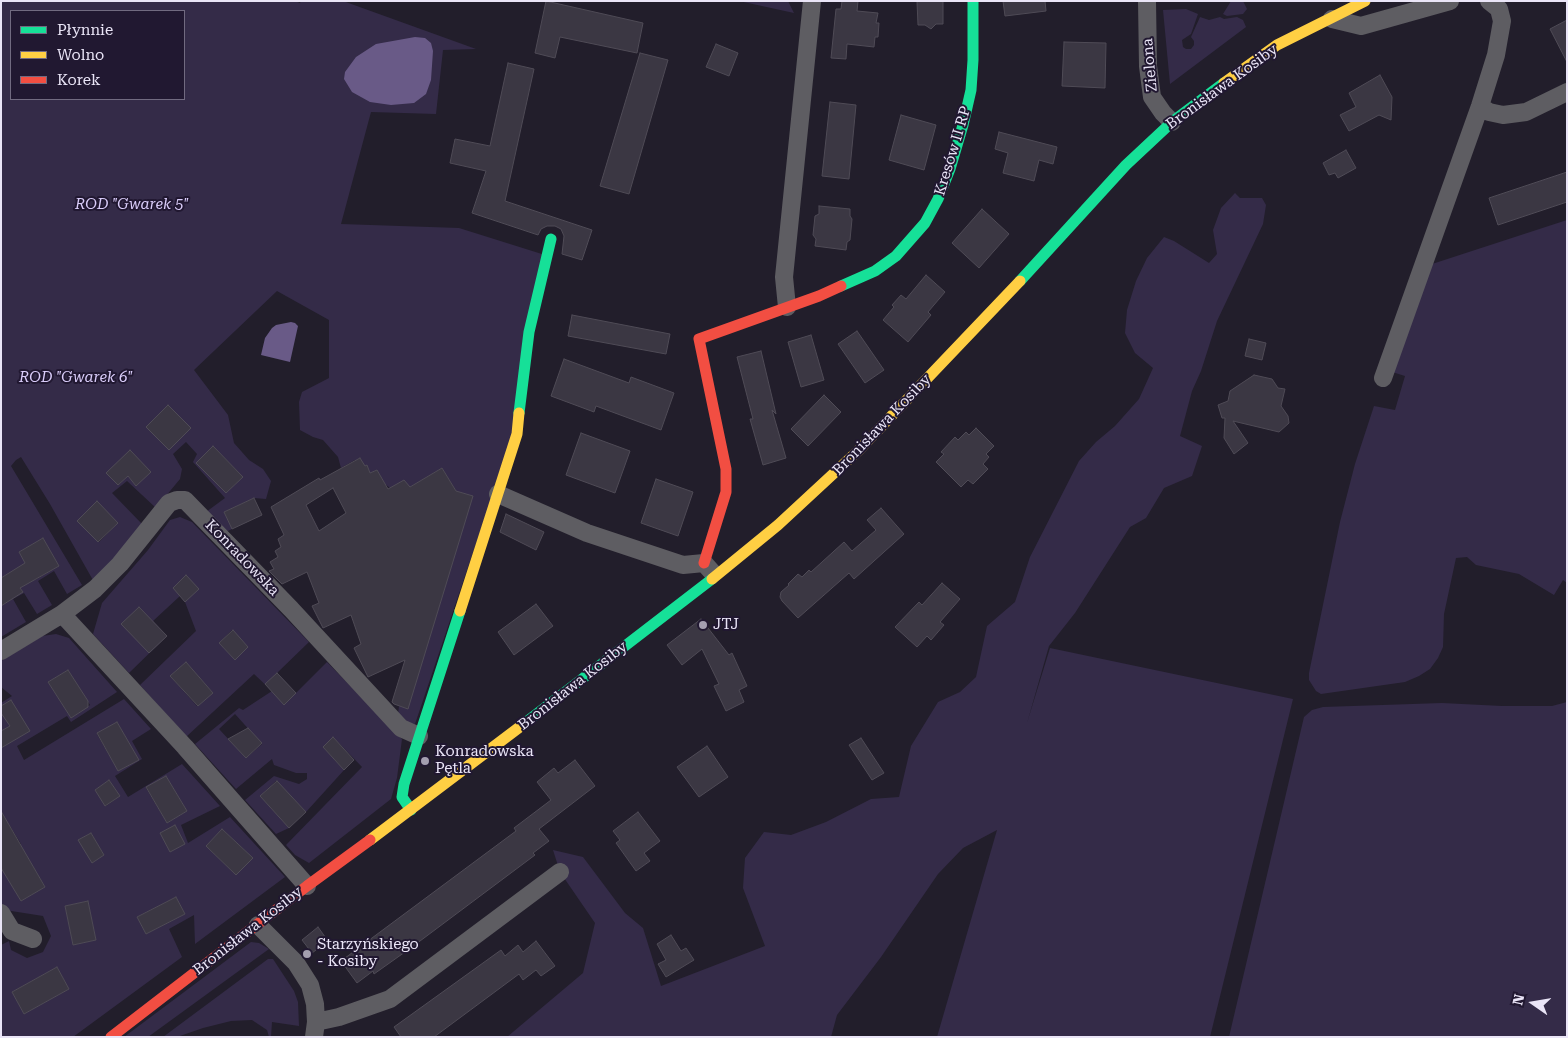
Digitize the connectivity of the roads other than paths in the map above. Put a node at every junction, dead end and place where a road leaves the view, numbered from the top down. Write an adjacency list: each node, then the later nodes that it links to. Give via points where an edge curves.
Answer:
1 (812, 1): 12 (street, via 784,277)
2 (974, 1): 12 (street, Kresów II RP, via 971,90 950,169 925,223 896,256 875,271 819,296)
3 (1146, 1): 10 (street, Zielona, via 1152,97)
4 (1365, 1): 7 (street, Bronisława Kosiby)
5 (1450, 1): 7 (street, via 1361,26)
6 (1489, 1): 9 (street, via 1499,9 1502,21 1496,55)
7 (1332, 19): 10 (street, Bronisława Kosiby, via 1277,45)
8 (1567, 92): 9 (street, via 1526,112 1503,115)
9 (1480, 106): 13 (street)
10 (1172, 122): 15 (street, Bronisława Kosiby, via 1126,165 859,450 778,524)
11 (551, 239): 14 (street, via 529,332 517,434)
12 (787, 306): 15 (street, Kresów II RP, via 699,340 726,469 726,492)
13 (1383, 378)
14 (498, 494): 15 (street, via 586,533 683,565); 18 (street)
15 (710, 569): 19 (street, Bronisława Kosiby)
16 (62, 614): 17 (street, Konradowska); 18 (street, Konradowska, via 109,576 169,503 185,500 401,728); 21 (street)
17 (1, 650)
18 (418, 736): 19 (street, via 402,797)
19 (410, 810): 21 (street, Bronisława Kosiby)
20 (560, 872): 25 (street, via 390,998)
21 (306, 886): 23 (street, Bronisława Kosiby)
22 (1, 913): 24 (street, via 12,931)
23 (258, 925): 25 (street, via 302,970 315,1004); 26 (street, Bronisława Kosiby)
24 (33, 939)
25 (315, 1029)
26 (111, 1037)

